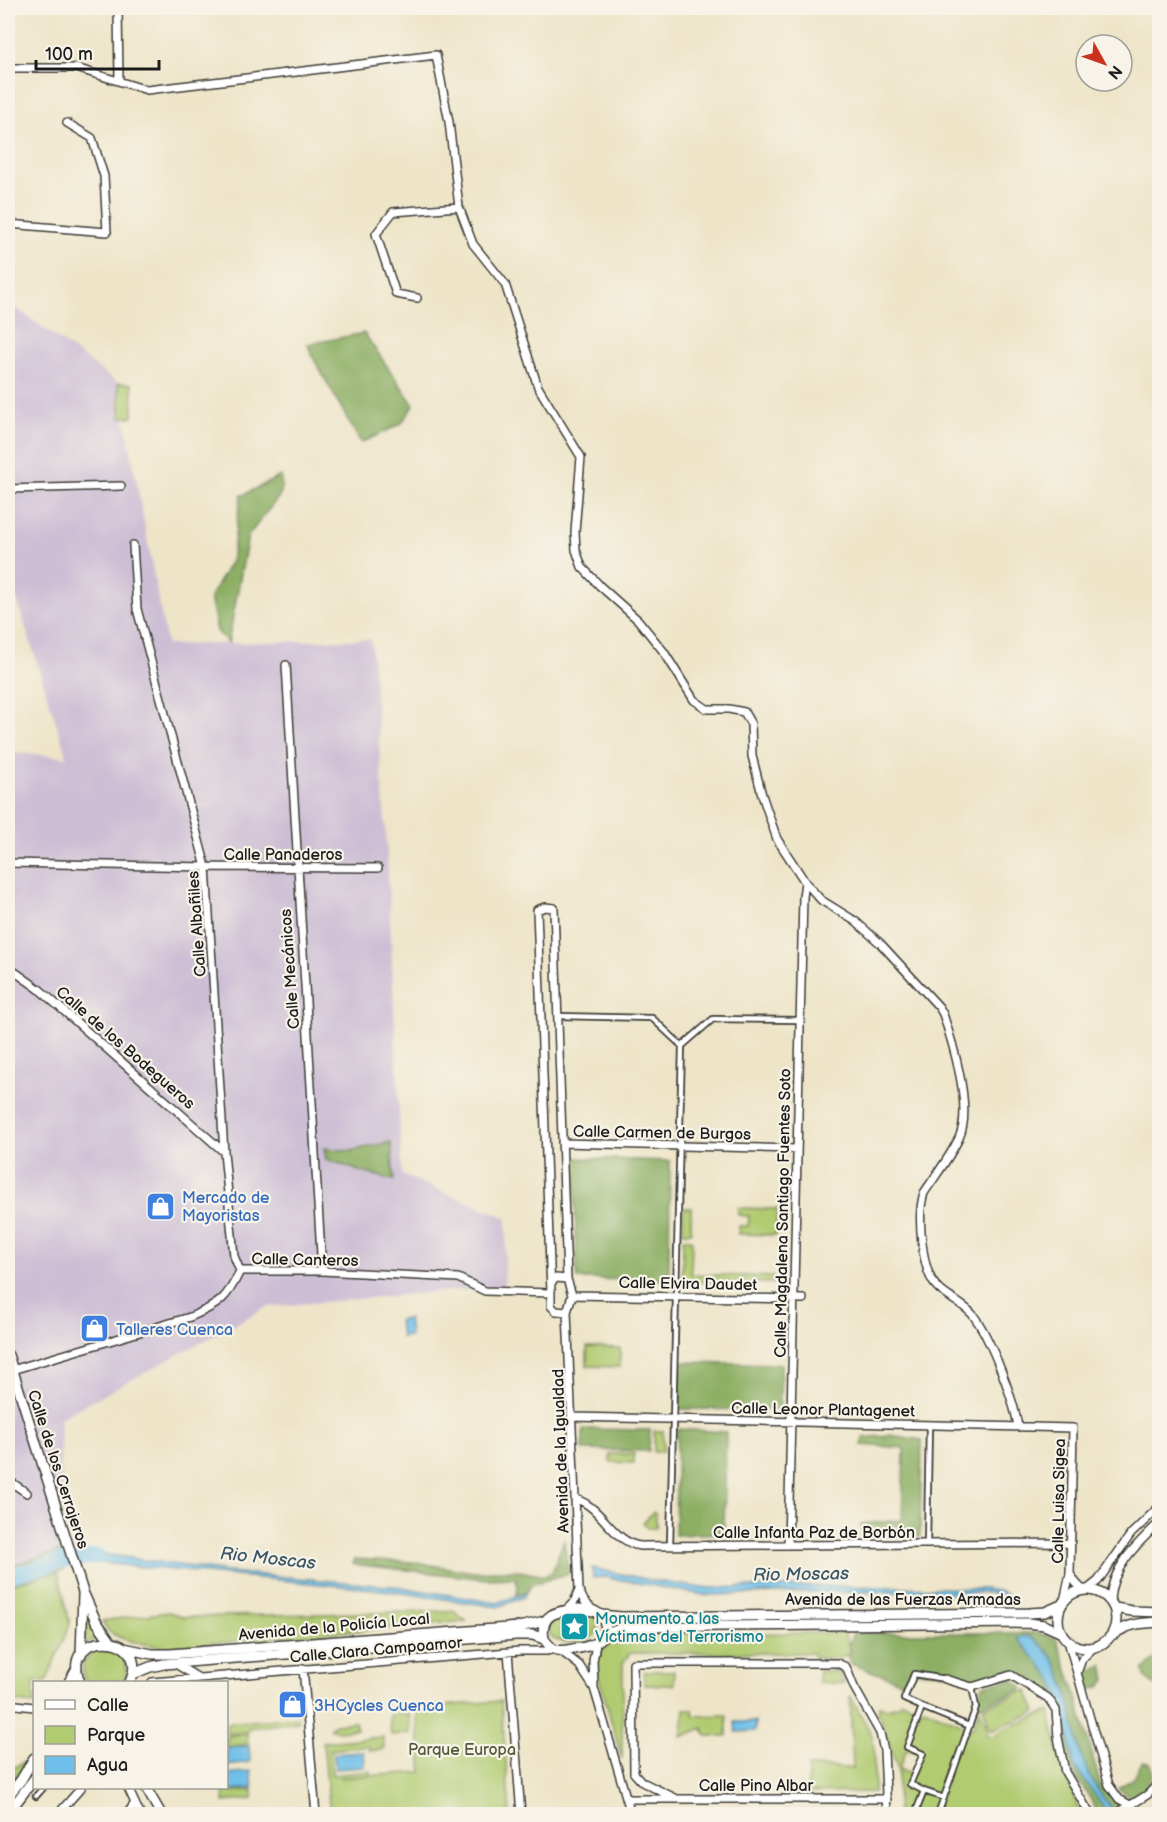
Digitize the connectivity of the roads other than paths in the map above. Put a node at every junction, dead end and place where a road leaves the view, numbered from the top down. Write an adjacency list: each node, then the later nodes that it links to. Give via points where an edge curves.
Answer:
1 (117, 8): 3 (street)
2 (8, 68): 3 (street, via 76,68)
3 (119, 81): 5 (street, via 147,90 436,55)
4 (67, 123): 6 (street, via 92,138 104,176 106,232)
5 (459, 207): 7 (street, via 393,212 376,234 396,294); 16 (street, via 473,244 505,284 538,387 581,457 575,532 582,567 638,620 694,700 707,709 744,712 751,724 752,756 777,839)
6 (8, 224)
7 (417, 298)
8 (122, 486): 9 (street)
9 (8, 489)
10 (133, 545): 13 (street, Calle Albañiles, via 137,609)
11 (286, 665): 14 (street, Calle Mecánicos)
12 (8, 863): 13 (street, Calle Panaderos)
13 (206, 867): 14 (street, Calle Panaderos); 24 (street, Calle Albañiles)
14 (297, 868): 15 (street, Calle Panaderos); 26 (street, Calle Mecánicos)
15 (378, 868)
16 (805, 882): 19 (street, Calle Magdalena Santiago Fuentes Soto); 41 (street, via 821,900 855,921 880,943 943,1014 957,1066 964,1119 959,1138 921,1203 928,1272 931,1281 966,1308 980,1326 1015,1409)
17 (8, 967): 24 (street, Calle de los Bodegueros, via 39,989)
18 (556, 1016): 20 (street, via 652,1018); 21 (street); 28 (street, via 554,908 545,907 537,910)
19 (800, 1020): 20 (street, via 713,1019); 23 (street, Calle Magdalena Santiago Fuentes Soto)
20 (682, 1046): 22 (street)
21 (562, 1143): 22 (street, Calle Carmen de Burgos); 27 (street)
22 (679, 1146): 23 (street, Calle Carmen de Burgos); 31 (street)
23 (797, 1149): 32 (street, Calle Magdalena Santiago Fuentes Soto)
24 (224, 1152): 25 (street, Calle Albañiles, via 234,1256)
25 (240, 1271): 26 (street, Calle Canteros); 36 (street, Calle Canteros, via 230,1293 210,1309)
26 (322, 1271): 29 (street, Calle Canteros, via 458,1278 485,1291)
27 (567, 1278): 28 (street); 30 (street)
28 (551, 1282): 29 (street)
29 (550, 1293): 34 (street, via 551,1306)
30 (572, 1295): 31 (street, Calle Elvira Daudet); 34 (street, Avenida de la Igualdad)
31 (676, 1296): 32 (street, Calle Elvira Daudet); 38 (street)
32 (794, 1299): 33 (street, Calle Elvira Daudet); 39 (street, Calle Magdalena Santiago Fuentes Soto)
33 (803, 1299)
34 (567, 1312): 37 (street, Avenida de la Igualdad)
35 (8, 1355): 36 (main road, Calle de los Cerrajeros)
36 (10, 1369): 55 (main road, Calle de los Cerrajeros)
37 (572, 1417): 38 (street, Calle Leonor Plantagenet); 45 (street, Avenida de la Igualdad)
38 (673, 1419): 39 (street, Calle Leonor Plantagenet); 51 (street)
39 (790, 1422): 40 (street, Calle Leonor Plantagenet); 49 (street, Calle Magdalena Santiago Fuentes Soto)
40 (929, 1425): 41 (street, Calle Leonor Plantagenet); 50 (street)
41 (1018, 1426): 42 (street, Calle Leonor Plantagenet)
42 (1073, 1428): 48 (street, Calle Luisa Sigea)
43 (8, 1480): 44 (street)
44 (27, 1493)
45 (576, 1499): 51 (street, Calle Infanta Paz de Borbón, via 588,1504 631,1544); 54 (street, Avenida de la Igualdad)
46 (1160, 1506): 53 (street, via 1131,1534 1098,1581)
47 (1160, 1522): 57 (street, via 1119,1568 1111,1586)
48 (1070, 1543): 50 (street, Calle Infanta Paz de Borbón); 52 (street, Calle Luisa Sigea)
49 (788, 1545): 50 (street, Calle Infanta Paz de Borbón); 51 (street, Calle Infanta Paz de Borbón)
50 (927, 1545)
51 (670, 1546)
52 (1070, 1574): 53 (street, Calle Luisa Sigea); 56 (street, Calle Luisa Sigea)
53 (1086, 1589): 56 (main road); 57 (main road, via 1102,1593)
54 (579, 1590): 58 (street); 60 (street)
55 (83, 1592): 67 (main road, Calle de los Cerrajeros); 73 (main road, Calle de los Cerrajeros)
56 (1062, 1603): 60 (main road, Avenida de las Fuerzas Armadas, via 1045,1612 1029,1613 621,1617); 65 (main road, via 1058,1620)
57 (1112, 1604): 59 (main road, via 1132,1611); 64 (main road, via 1117,1620)
58 (566, 1611): 60 (main road); 61 (main road)
59 (1160, 1612)
60 (597, 1613): 63 (main road, via 604,1621)
61 (545, 1621): 66 (main road); 70 (main road, Avenida de la Policía Local, via 519,1627 170,1654)
62 (1160, 1623): 64 (main road, via 1133,1624)
63 (604, 1633): 65 (main road, Avenida de las Fuerzas Armadas, via 632,1627 1028,1623 1044,1625); 68 (main road)
64 (1112, 1635): 69 (main road)
65 (1065, 1637): 69 (main road, via 1080,1647); 77 (street)
66 (544, 1639): 71 (main road); 74 (main road, Avenida de la Policía Local, via 516,1635)
67 (111, 1642): 70 (main road, Avenida de la Policía Local); 73 (main road, via 94,1644)
68 (596, 1644): 71 (main road); 85 (street)
69 (1093, 1647): 77 (street, via 1082,1659)
70 (124, 1648): 78 (main road, via 131,1658)
71 (557, 1650): 72 (street, Calle Clara Campoamor); 85 (street, via 579,1665)
72 (508, 1652): 76 (street, Calle Clara Campoamor); 115 (street)
73 (81, 1655): 75 (main road, Calle de los Cerrajeros)
74 (174, 1663): 78 (main road, Avenida de la Policía Local, via 156,1665); 79 (street)
75 (77, 1668): 81 (main road, Calle de los Cerrajeros); 82 (main road)
76 (303, 1668): 79 (street, Calle Clara Campoamor); 114 (street)
77 (1077, 1673): 107 (street, via 1109,1785)
78 (131, 1678)
79 (199, 1678): 83 (street, Calle Clara Campoamor)
80 (945, 1679): 84 (street); 88 (street, via 914,1674 904,1699)
81 (70, 1681)
82 (80, 1681)
83 (171, 1681)
84 (972, 1687): 89 (street, via 976,1707); 120 (street, via 1011,1675 1048,1698 1056,1710 1065,1772)
85 (594, 1688): 92 (street)
86 (8, 1704): 87 (street)
87 (33, 1707)
88 (922, 1707): 89 (street); 99 (street, via 907,1747 923,1754 910,1785)
89 (969, 1726): 102 (street)
90 (33, 1760): 100 (main road)
91 (634, 1773): 92 (street); 104 (street, via 642,1782); 105 (street, via 633,1663 837,1663 846,1667 880,1733)
92 (620, 1776): 103 (street)
93 (33, 1780): 109 (main road)
94 (1160, 1782): 107 (street)
95 (42, 1789): 101 (street)
96 (80, 1789): 110 (street)
97 (128, 1789): 106 (street)
98 (147, 1789): 113 (main road)
99 (924, 1791): 102 (street); 118 (street)
100 (8, 1796)
101 (36, 1796)
102 (944, 1797): 119 (street)
103 (626, 1798): 104 (street, Calle Pino Albar); 116 (street)
104 (677, 1799): 105 (street, Calle Pino Albar)
105 (886, 1799): 117 (street)
106 (135, 1803): 111 (street); 112 (street)
107 (1130, 1805): 108 (street)
108 (1119, 1812)
109 (8, 1813)
110 (58, 1815)
111 (127, 1815)
112 (140, 1815)
113 (161, 1815)
114 (316, 1815)
115 (521, 1815)
116 (630, 1815)
117 (887, 1815)
118 (915, 1815)
119 (938, 1815)
120 (1090, 1815)

